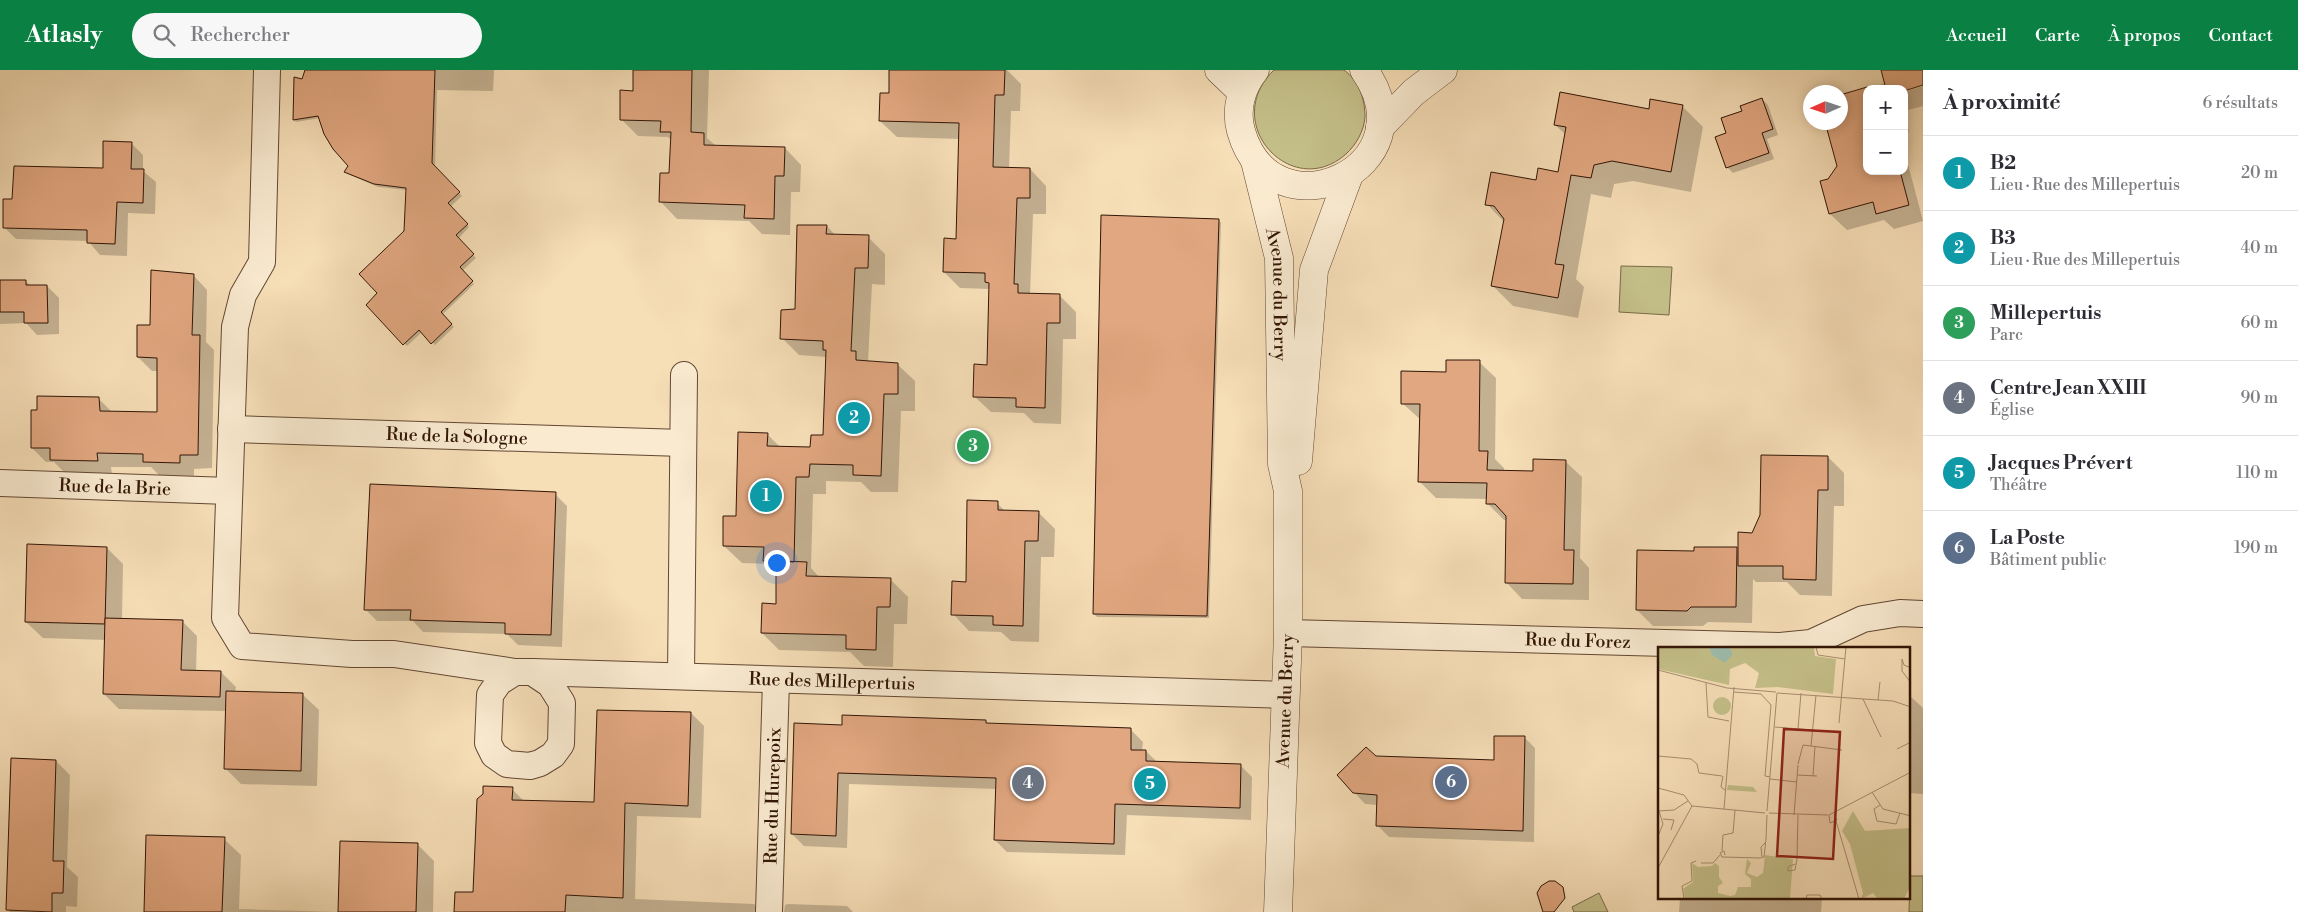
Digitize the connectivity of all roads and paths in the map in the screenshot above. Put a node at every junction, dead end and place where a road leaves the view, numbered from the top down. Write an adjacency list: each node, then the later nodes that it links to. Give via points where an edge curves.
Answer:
1 (267, 70): 10 (street, via 262,262 244,296 235,327)
2 (1219, 70): 5 (street)
3 (1364, 70): 6 (street, via 1374,83 1380,104)
4 (1443, 70): 6 (street, via 1414,92)
5 (1249, 81): 7 (street, via 1239,109 1240,126)
6 (1380, 127): 8 (street, via 1369,154)
7 (1255, 161): 8 (street, via 1290,183 1310,186 1330,183); 14 (street, Avenue du Berry, via 1280,258 1282,464)
8 (1349, 174): 14 (street, Avenue du Berry, via 1314,270 1298,462)
9 (684, 375): 11 (street)
10 (231, 429): 11 (street, Rue de la Sologne); 13 (street)
11 (683, 443): 17 (street)
12 (0, 483): 13 (street, Rue de la Brie)
13 (229, 491): 17 (street, Rue des Millepertuis, via 225,618 242,646 394,654 523,672)
14 (1288, 491): 16 (street, Avenue du Berry)
15 (1923, 614): 16 (street, Rue du Forez, via 1900,613 1863,619 1810,643 1780,646)
16 (1288, 632): 19 (street, Avenue du Berry)
17 (681, 676): 18 (street, Rue des Millepertuis)
18 (776, 680): 19 (street, Rue des Millepertuis); 20 (street, Rue du Hurepoix)
19 (1284, 695): 21 (street, Avenue du Berry)
20 (769, 912)
21 (1278, 912)

